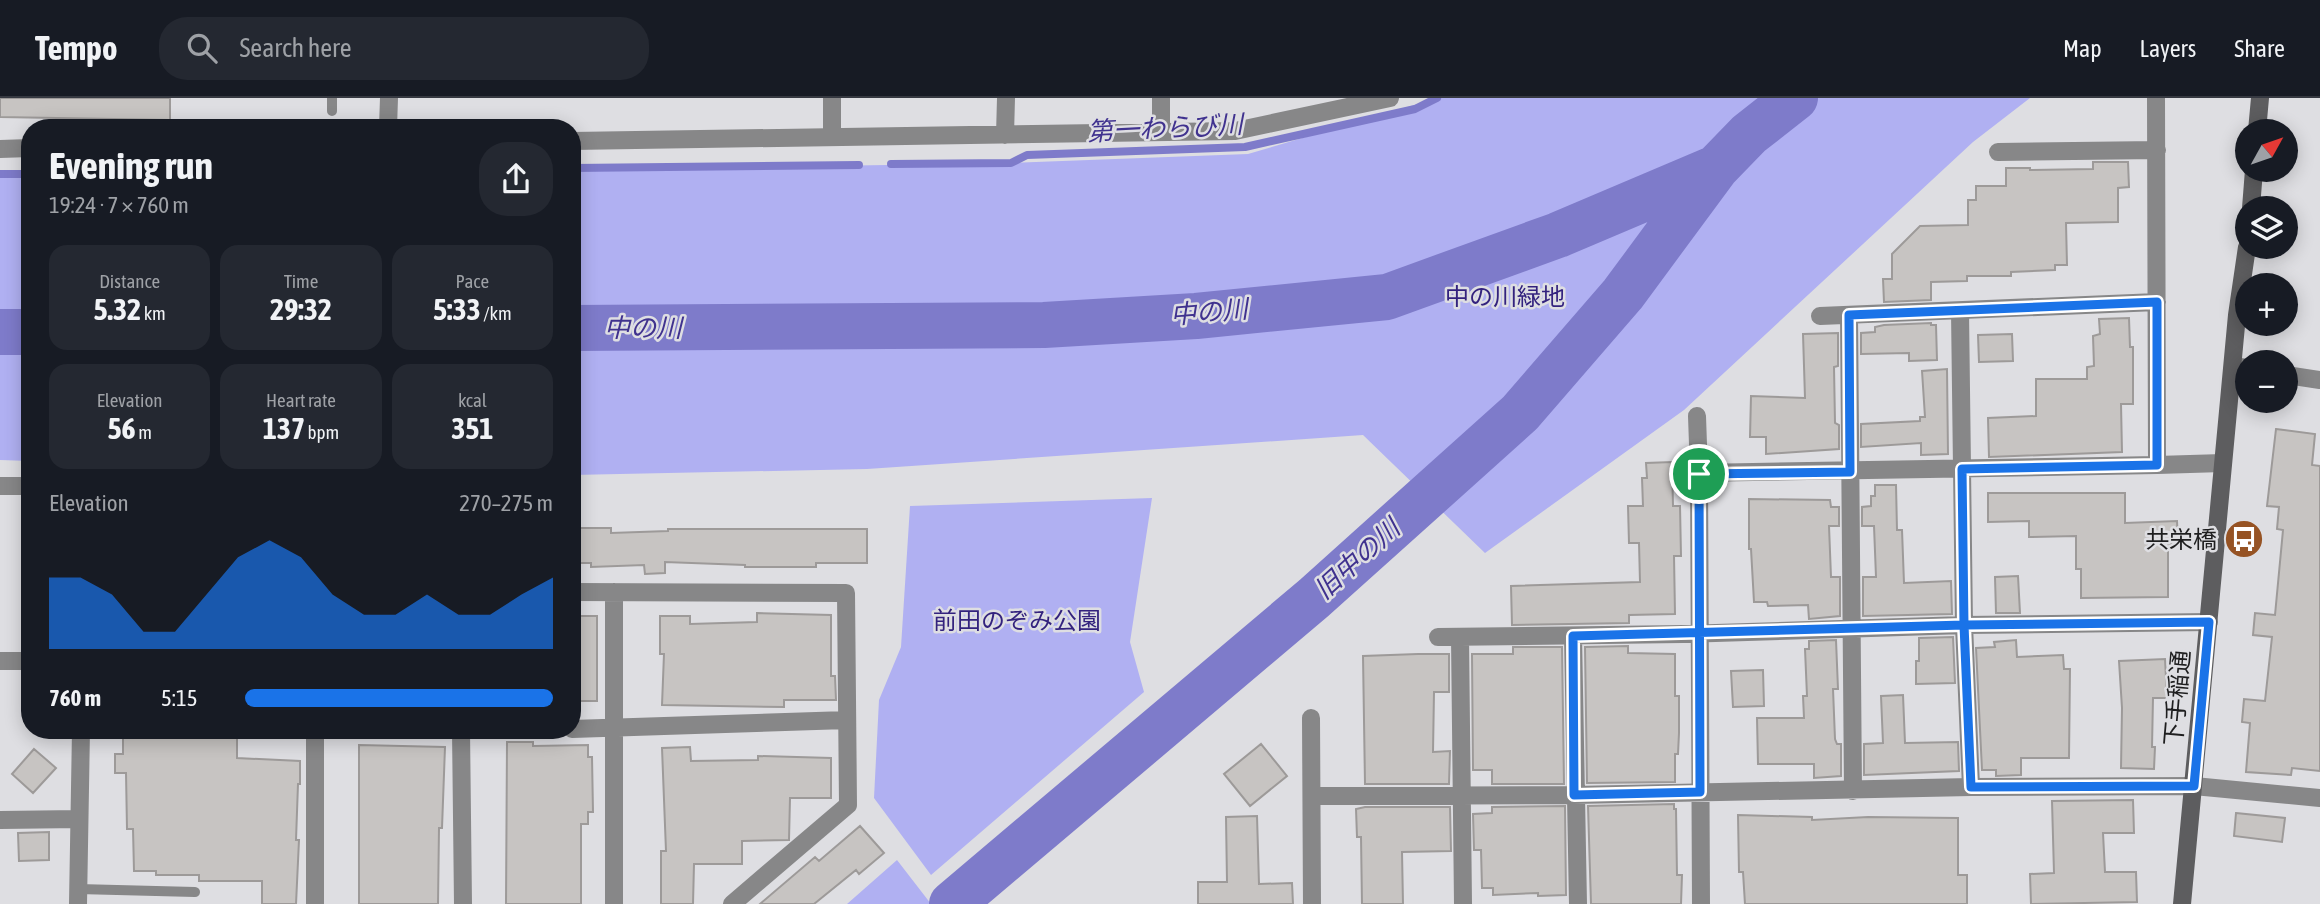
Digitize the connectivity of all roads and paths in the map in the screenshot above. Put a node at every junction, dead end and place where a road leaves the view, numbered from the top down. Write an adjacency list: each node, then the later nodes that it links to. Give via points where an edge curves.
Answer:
1 (332, 98): 10 (lane)
2 (388, 98): 11 (street)
3 (832, 98): 15 (street)
4 (1006, 98): 14 (street)
5 (1161, 98): 13 (street)
6 (1390, 98): 9 (street)
7 (2157, 98): 19 (street)
8 (2260, 98): 12 (main road)
9 (1327, 105): 13 (street, via 1235,131)
10 (331, 111)
11 (388, 119)
12 (2258, 119)
13 (1161, 132): 14 (street)
14 (1005, 135): 15 (street)
15 (832, 137): 16 (street)
16 (581, 141)
17 (21, 148): 18 (street)
18 (0, 149)
19 (2157, 150): 20 (street); 22 (street)
20 (1998, 152)
21 (2245, 259): 26 (main road, 下手稲通, via 2237,315)
22 (2157, 302): 23 (street); 32 (street)
23 (1960, 311): 24 (street); 33 (street)
24 (1849, 315): 25 (street); 34 (street)
25 (1820, 316)
26 (2239, 350)
27 (2298, 376): 28 (street)
28 (2320, 380)
29 (2235, 395): 31 (main road, 下手稲通)
30 (1697, 416): 35 (street)
31 (2223, 463): 32 (street); 40 (main road, 下手稲通)
32 (2157, 465): 33 (street)
33 (1962, 469): 34 (street); 41 (street)
34 (1850, 472): 35 (street); 42 (street)
35 (1699, 474): 43 (street)
36 (0, 486): 37 (street)
37 (21, 486)
38 (581, 592): 39 (street)
39 (614, 592): 50 (street, via 846,593); 52 (street)
40 (2209, 622): 41 (street); 56 (main road, 下手稲通)
41 (1964, 625): 42 (street); 57 (street)
42 (1853, 629): 43 (street); 58 (street)
43 (1700, 634): 44 (street); 59 (street)
44 (1573, 636): 46 (street); 61 (street)
45 (1438, 637): 46 (street)
46 (1460, 637): 60 (street)
47 (0, 661): 48 (street)
48 (21, 661)
49 (1311, 718): 62 (street)
50 (847, 720): 52 (street); 71 (street, via 848,805)
51 (581, 729): 52 (street)
52 (613, 729): 70 (street)
53 (81, 739): 64 (street)
54 (315, 739): 68 (street)
55 (461, 739): 69 (street)
56 (2194, 786): 57 (street); 63 (street); 76 (main road, 下手稲通)
57 (1971, 787): 58 (street)
58 (1853, 791): 59 (street)
59 (1700, 792): 61 (street); 75 (street)
60 (1461, 795): 61 (street); 62 (street); 73 (street)
61 (1574, 795): 74 (street)
62 (1312, 796): 72 (street)
63 (2320, 798)
64 (79, 819): 65 (street); 67 (street)
65 (0, 820)
66 (195, 892): 67 (lane)
67 (78, 897)
68 (315, 904)
69 (463, 904)
70 (614, 904)
71 (732, 904)
72 (1312, 904)
73 (1463, 904)
74 (1578, 904)
75 (1701, 904)
76 (2182, 904)

